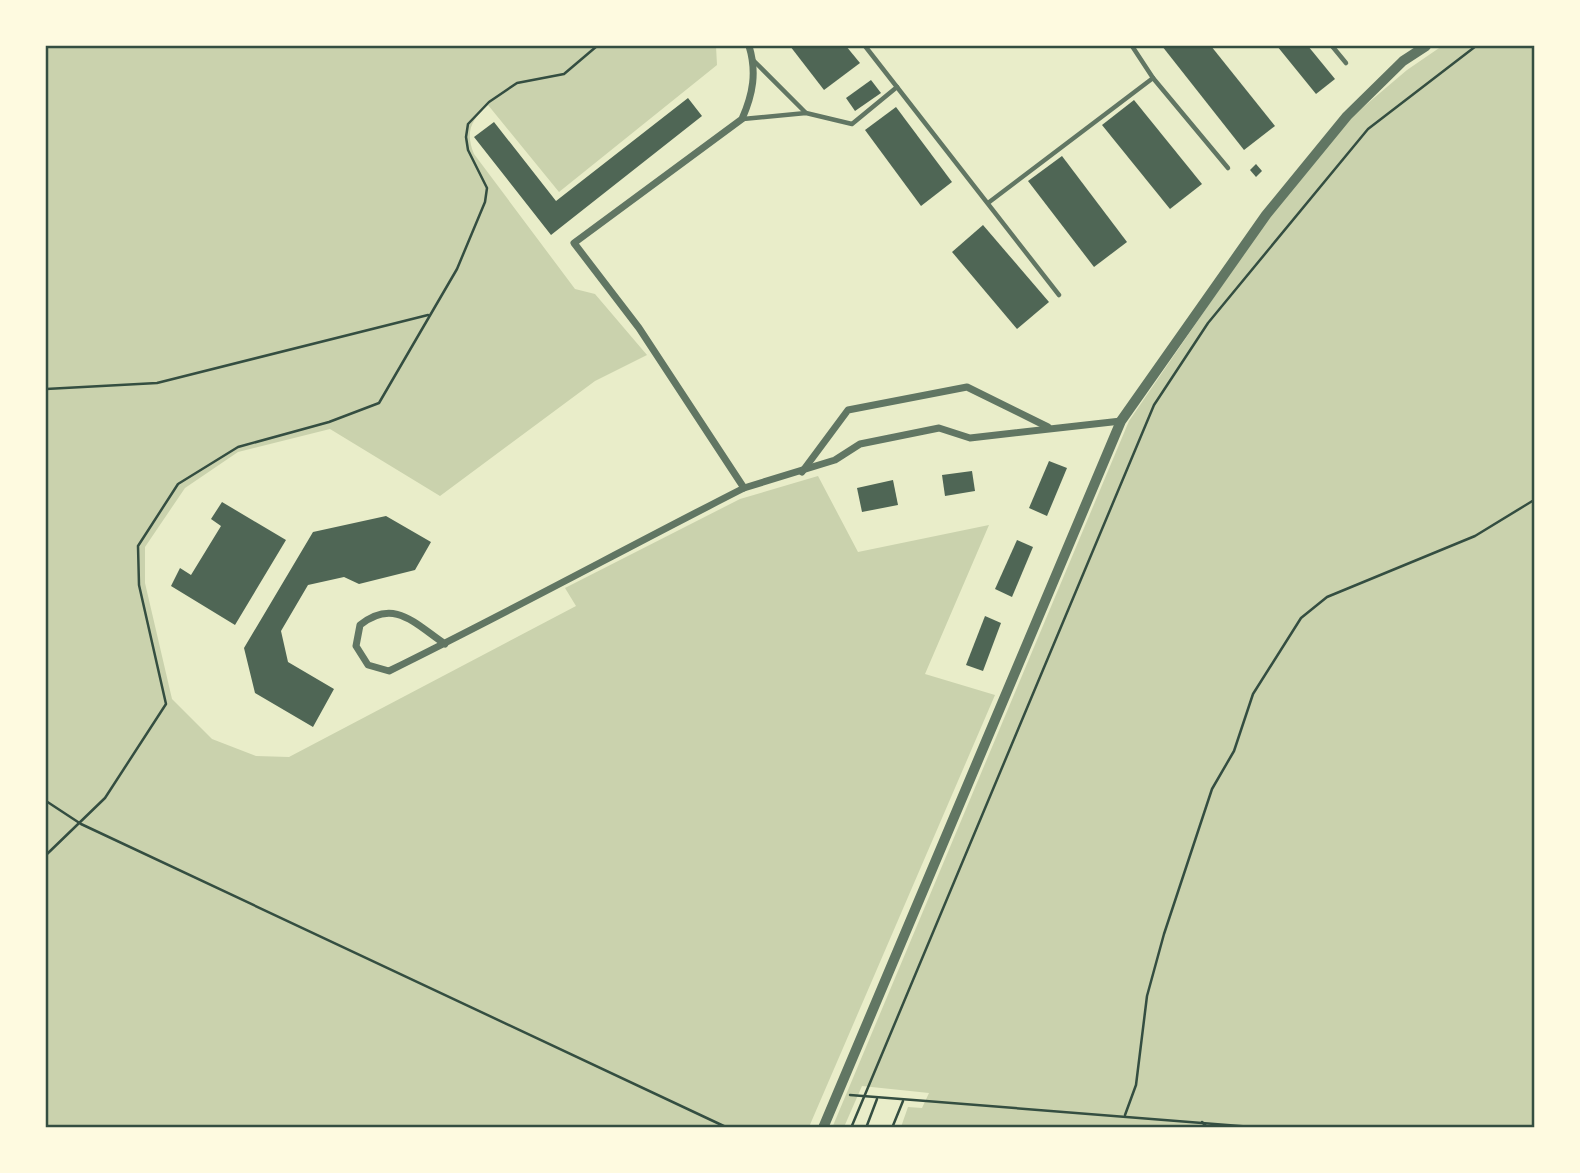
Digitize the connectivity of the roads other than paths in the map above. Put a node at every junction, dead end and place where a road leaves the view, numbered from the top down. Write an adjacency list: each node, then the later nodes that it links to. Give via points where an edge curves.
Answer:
1 (749, 46): 6 (street)
2 (865, 46): 9 (lane)
3 (1132, 46): 8 (lane)
4 (1332, 46): 7 (lane)
5 (1426, 46): 15 (street, via 1347,116 1282,195)
6 (753, 61): 10 (lane); 11 (street, via 753,95)
7 (1346, 63)
8 (1153, 78): 12 (lane); 13 (lane)
9 (897, 87): 10 (lane, via 852,124); 13 (lane)
10 (806, 113): 11 (lane)
11 (742, 119): 18 (street, via 574,243 639,328)
12 (1228, 168)
13 (988, 203): 14 (lane)
14 (1059, 295)
15 (1121, 421): 16 (street); 20 (street)
16 (1049, 427): 17 (street, via 970,438 939,428 860,444 835,460); 17 (street, via 967,387 848,410)
17 (802, 472): 18 (street)
18 (744, 488): 19 (street)
19 (445, 644): 19 (street, via 398,612 375,613 360,625 356,646 368,665 389,671)
20 (823, 1128)

